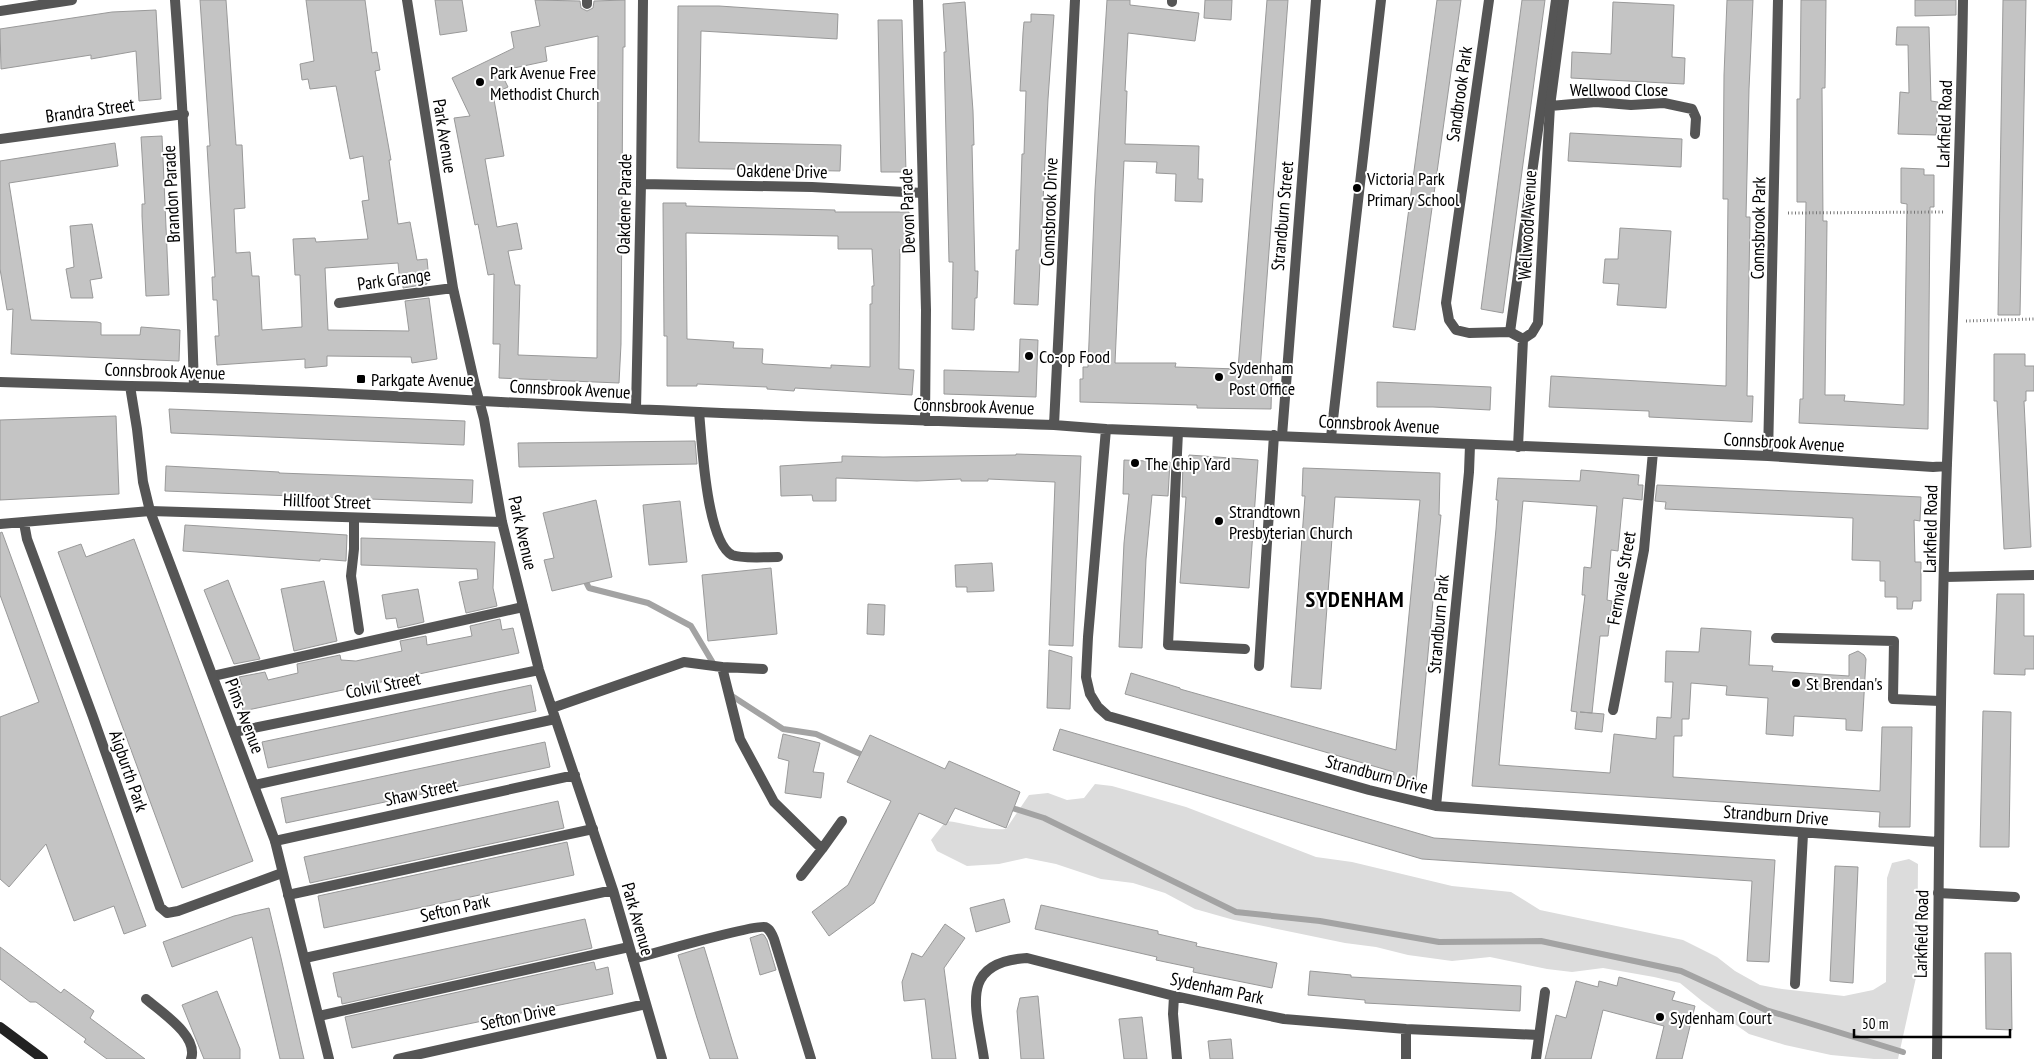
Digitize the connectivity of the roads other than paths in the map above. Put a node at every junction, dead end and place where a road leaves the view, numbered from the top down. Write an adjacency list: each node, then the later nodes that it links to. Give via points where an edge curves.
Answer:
1 (72, 0): 14 (street)
2 (175, 0): 17 (street, Brandon Parade)
3 (407, 0): 22 (street, Park Avenue)
4 (643, 0): 20 (street, Oakdene Parade)
5 (918, 0): 21 (street, Devon Parade)
6 (1075, 0): 33 (street, Connsbrook Drive)
7 (1316, 0): 36 (street, Strandburn Street)
8 (1380, 0): 37 (street)
9 (1488, 0): 24 (street, Sandbrook Park, via 1446,303 1449,320 1456,330 1469,333)
10 (1556, 0): 24 (street)
11 (1564, 0): 16 (street, Wellwood Avenue)
12 (1778, 0): 41 (street, Connsbrook Park)
13 (1963, 0): 42 (street, Larkfield Road, via 1962,112)
14 (51, 1): 15 (street)
15 (0, 11)
16 (1550, 106): 18 (street, Wellwood Close, via 1596,102 1664,103 1692,108 1696,118); 25 (street, Wellwood Avenue, via 1538,323)
17 (184, 114): 19 (street, Brandra Street); 28 (street, Brandon Parade)
18 (1695, 134)
19 (0, 139)
20 (641, 184): 21 (street, Oakdene Drive); 30 (street, Oakdene Parade)
21 (922, 193): 32 (street, Devon Parade)
22 (453, 288): 23 (street, Park Grange); 29 (street, Park Avenue)
23 (339, 303)
24 (1510, 332): 25 (street, Sandbrook Park)
25 (1523, 339): 39 (street)
26 (0, 382): 27 (street, Connsbrook Avenue)
27 (130, 386): 28 (street, Connsbrook Avenue); 43 (street, Pims Avenue)
28 (194, 387): 29 (street, Connsbrook Avenue)
29 (480, 400): 30 (street, Connsbrook Avenue); 46 (street, Park Avenue)
30 (636, 409): 31 (street, Connsbrook Avenue)
31 (699, 412): 32 (street, Connsbrook Avenue); 48 (street, via 711,515 720,541 734,556)
32 (925, 421): 33 (street, Connsbrook Avenue)
33 (1054, 425): 34 (street, Connsbrook Avenue)
34 (1106, 429): 35 (street, Connsbrook Avenue); 67 (street, Strandburn Drive, via 1086,676 1090,694 1098,706 1108,716 1121,721)
35 (1178, 432): 36 (street, Connsbrook Avenue); 54 (street, via 1168,646)
36 (1278, 435): 37 (street, Connsbrook Avenue); 55 (street, Strandburn Street)
37 (1331, 437): 38 (street, Connsbrook Avenue)
38 (1470, 445): 39 (street, Connsbrook Avenue); 67 (street, Strandburn Park)
39 (1518, 447): 40 (street, Connsbrook Avenue)
40 (1653, 452): 41 (street, Connsbrook Avenue); 62 (street, Fernvale Street, via 1644,550)
41 (1768, 456): 42 (street, Connsbrook Avenue)
42 (1947, 466): 50 (street, Larkfield Road)
43 (150, 511): 44 (street, Hillfoot Street); 45 (street); 59 (street, Pims Avenue)
44 (354, 518): 46 (street, Hillfoot Street); 52 (street, via 351,576)
45 (24, 522): 47 (street); 74 (street, Aigburth Park, via 27,538 160,907 167,913 178,911)
46 (502, 522): 51 (street, Park Avenue)
47 (0, 524)
48 (778, 557)
49 (2034, 575): 50 (street)
50 (1945, 577): 60 (street, Larkfield Road)
51 (523, 607): 58 (street, Park Avenue); 59 (street)
52 (359, 630)
53 (1776, 638): 60 (street, via 1894,641 1892,699)
54 (1245, 648)
55 (1259, 666)
56 (722, 667): 57 (street); 61 (street, via 684,662); 73 (street, via 740,739 774,802)
57 (764, 669)
58 (539, 670): 61 (street, Park Avenue); 64 (street, Colvil Street)
59 (213, 676): 64 (street, Pims Avenue)
60 (1940, 701): 72 (street, Larkfield Road)
61 (552, 708): 63 (street, Park Avenue)
62 (1613, 710)
63 (556, 720): 65 (street, Park Avenue); 66 (street)
64 (234, 732): 66 (street, Pims Avenue)
65 (575, 775): 69 (street, Park Avenue); 71 (street, Shaw Street)
66 (254, 785): 71 (street, Pims Avenue)
67 (1436, 806): 70 (street, Strandburn Drive)
68 (842, 820): 73 (street)
69 (592, 829): 76 (street, Park Avenue); 78 (street)
70 (1803, 834): 72 (street, Strandburn Drive); 83 (street)
71 (275, 840): 74 (street, Pims Avenue)
72 (1938, 842): 77 (street, Larkfield Road)
73 (822, 849): 75 (street)
74 (282, 873): 78 (street, Pims Avenue)
75 (801, 876)
76 (613, 890): 80 (street, Park Avenue); 81 (street, Sefton Park)
77 (1938, 894): 79 (street); 102 (street, Larkfield Road)
78 (288, 895): 81 (street, Pims Avenue)
79 (2016, 897)
80 (629, 947): 82 (street, Park Avenue); 88 (street)
81 (305, 958): 88 (street, Pims Avenue)
82 (633, 959): 87 (street, Park Avenue); 97 (street, via 759,926 766,927 774,939)
83 (1796, 984)
84 (1546, 992): 91 (street)
85 (1174, 996): 90 (street, Sydenham Park, via 1284,1019); 98 (street, Sydenham Park, via 1027,958 1009,959 990,968 978,983 975,999); 99 (street, via 1172,1014)
86 (146, 999): 93 (street, via 186,1034)
87 (646, 1004): 95 (street, Sefton Drive); 96 (street, Park Avenue)
88 (319, 1016): 94 (street, Pims Avenue)
89 (0, 1027): 92 (main road)
90 (1406, 1029): 91 (street, Sydenham Park); 100 (street)
91 (1539, 1035): 101 (street)
92 (43, 1059)
93 (191, 1059)
94 (329, 1059)
95 (398, 1059)
96 (662, 1059)
97 (811, 1059)
98 (984, 1059)
99 (1177, 1059)
100 (1406, 1059)
101 (1536, 1059)
102 (1936, 1059)

